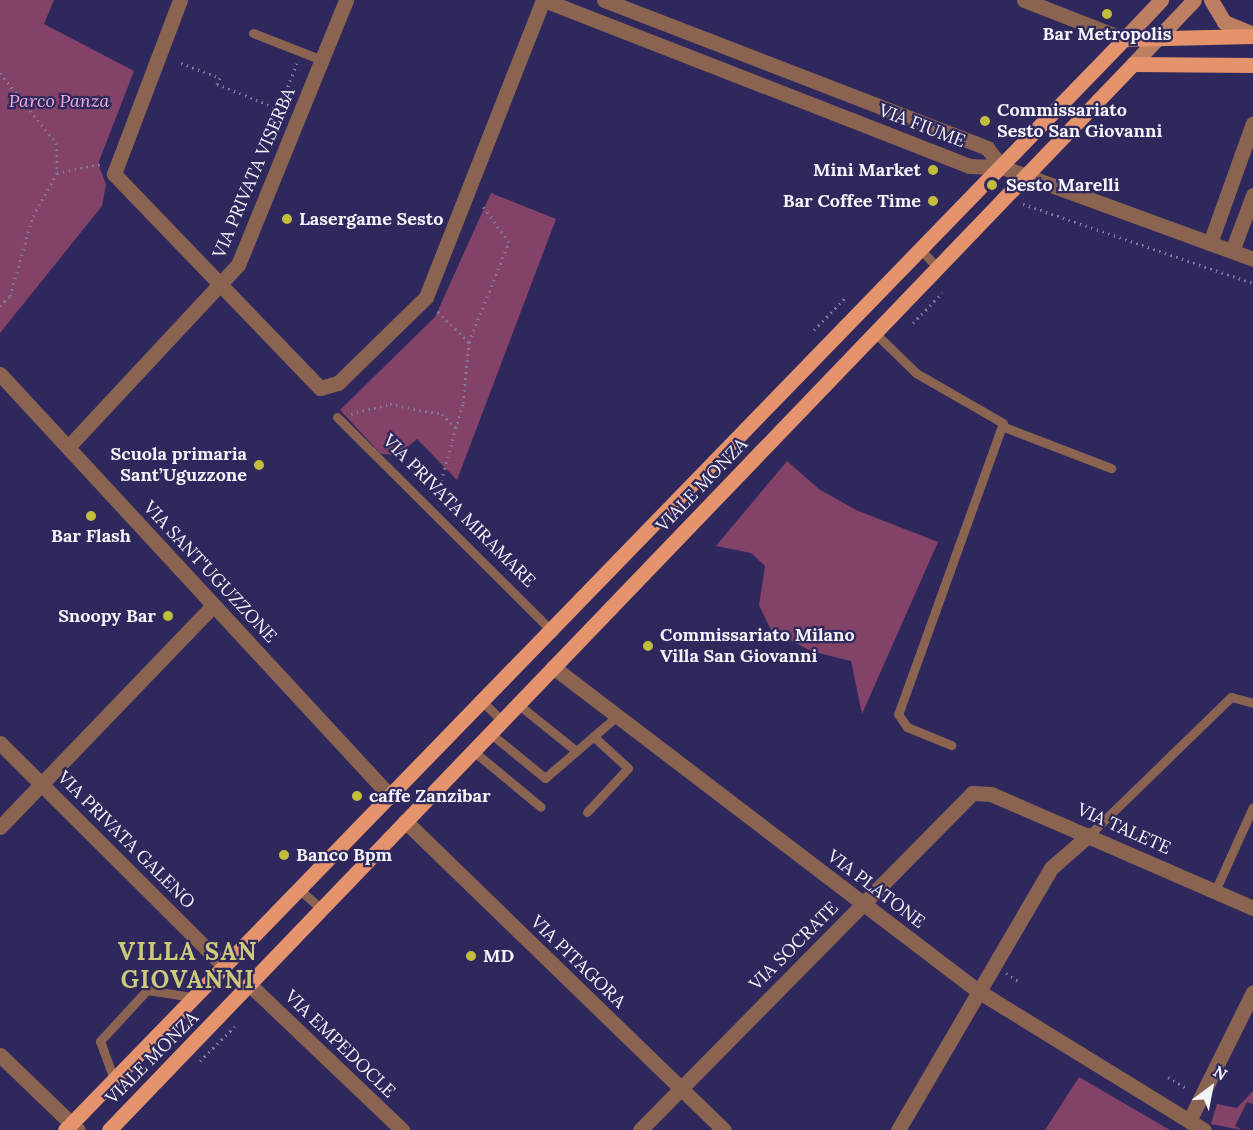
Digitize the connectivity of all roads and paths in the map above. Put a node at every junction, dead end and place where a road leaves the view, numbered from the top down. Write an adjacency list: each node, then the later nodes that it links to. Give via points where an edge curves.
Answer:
1 (180, 0): 21 (street)
2 (346, 0): 13 (street, VIA PRIVATA VISERBA)
3 (544, 0): 19 (street, VIA FIUME); 36 (street, via 426,297 338,383 329,388 312,385)
4 (604, 0): 18 (street, VIA FIUME)
5 (1024, 0): 12 (street)
6 (1161, 0): 12 (main road)
7 (1194, 0): 11 (main road)
8 (1211, 0): 10 (main road, via 1224,22)
9 (253, 33): 13 (lane)
10 (1253, 35): 11 (main road)
11 (1157, 38): 12 (main road); 15 (main road)
12 (1124, 39): 15 (main road); 22 (main road, VIALE MONZA)
13 (316, 57): 14 (path, via 298,61 279,109 217,84 220,78); 36 (street, VIA PRIVATA VISERBA, via 244,256)
14 (181, 63)
15 (1133, 64): 16 (main road); 24 (main road, VIALE MONZA)
16 (1253, 65)
17 (0, 73): 23 (path, via 56,143)
18 (823, 84): 19 (lane); 22 (street, VIA FIUME, via 987,148)
19 (815, 105): 22 (street, VIA FIUME, via 969,165)
20 (1253, 123): 28 (street)
21 (115, 165): 23 (path, via 71,166); 36 (street, via 116,178)
22 (1002, 166): 24 (street); 31 (main road, VIALE MONZA)
23 (57, 173): 39 (path, via 33,216 10,296)
24 (1026, 176): 30 (street); 34 (main road, VIALE MONZA)
25 (1253, 195): 29 (street)
26 (1023, 204): 35 (path)
27 (482, 205): 44 (path, via 509,242)
28 (1223, 206): 29 (street); 30 (street)
29 (1249, 215): 32 (street)
30 (1210, 243): 32 (street)
31 (921, 250): 34 (lane); 53 (main road, VIALE MONZA)
32 (1232, 251): 33 (street)
33 (1253, 259)
34 (934, 272): 43 (main road, VIALE MONZA)
35 (1253, 283)
36 (219, 286): 49 (street, VIA PRIVATA VISERBA)
37 (942, 292): 41 (path)
38 (846, 297): 42 (path)
39 (0, 306)
40 (437, 311): 44 (path)
41 (913, 323)
42 (814, 330)
43 (875, 333): 47 (lane, via 916,373 999,417); 54 (main road, VIALE MONZA)
44 (469, 342): 48 (path)
45 (0, 374): 49 (street, VIA SANT'UGUZZONE)
46 (340, 416): 48 (path, via 390,404 442,414); 51 (lane, VIA PRIVATA MIRAMARE)
47 (1004, 427): 50 (lane); 63 (lane, via 898,714 907,727)
48 (458, 429): 51 (path, via 448,471)
49 (68, 447): 52 (street, VIA SANT'UGUZZONE)
50 (1111, 468)
51 (431, 510): 53 (lane, VIA PRIVATA MIRAMARE)
52 (214, 605): 66 (street); 68 (street, VIA SANT'UGUZZONE)
53 (553, 632): 55 (main road, VIALE MONZA)
54 (554, 667): 57 (main road, VIALE MONZA); 58 (street, VIA PLATONE)
55 (483, 702): 59 (lane); 68 (main road, VIALE MONZA)
56 (1253, 703): 74 (lane, via 1231,697)
57 (519, 705): 59 (main road, VIALE MONZA); 65 (lane)
58 (617, 716): 61 (lane); 77 (street, VIA PLATONE)
59 (502, 721): 60 (main road, VIALE MONZA)
60 (490, 733): 64 (main road, VIALE MONZA); 65 (lane, via 545,778)
61 (593, 736): 65 (lane); 71 (lane, via 628,768)
62 (0, 743): 66 (street, VIA PRIVATA GALENO)
63 (951, 745)
64 (472, 750): 69 (lane); 72 (main road, VIALE MONZA)
65 (576, 751)
66 (42, 783): 73 (street); 80 (street, VIA PRIVATA GALENO)
67 (977, 792): 74 (street, VIA TALETE); 77 (street, VIA SOCRATE, via 964,798)
68 (391, 797): 72 (main road); 75 (main road, VIALE MONZA)
69 (541, 807)
70 (1253, 807): 76 (lane)
71 (587, 812)
72 (405, 821): 79 (main road, VIALE MONZA); 92 (street, VIA PITAGORA)
73 (0, 827)
74 (1089, 835): 76 (street, VIA TALETE); 84 (street, via 1051,868)
75 (301, 891): 79 (lane); 80 (main road, VIALE MONZA)
76 (1215, 891): 78 (street, VIA TALETE)
77 (863, 904): 84 (street, VIA PLATONE); 92 (street, VIA SOCRATE)
78 (1253, 908)
79 (323, 910): 83 (main road, VIALE MONZA)
80 (224, 966): 86 (main road, VIALE MONZA)
81 (1006, 973): 82 (path)
82 (1020, 982)
83 (251, 986): 96 (main road, VIALE MONZA); 97 (street, VIA EMPEDOCLE)
84 (978, 991): 94 (street, VIA PLATONE); 100 (street)
85 (1253, 992): 94 (street)
86 (193, 997): 91 (main road, VIALE MONZA); 91 (lane, VIALE MONZA, via 147,990 100,1041)
87 (235, 1026): 89 (path)
88 (0, 1055): 95 (street)
89 (201, 1061)
90 (1168, 1077): 93 (path)
91 (114, 1079): 95 (main road, VIALE MONZA)
92 (680, 1088): 98 (street, VIA SOCRATE); 99 (street, VIA PITAGORA)
93 (1188, 1089)
94 (1189, 1121): 101 (street, VIA PLATONE)
95 (72, 1128)
96 (109, 1130)
97 (402, 1130)
98 (640, 1130)
99 (724, 1130)
100 (898, 1130)
101 (1204, 1130)

